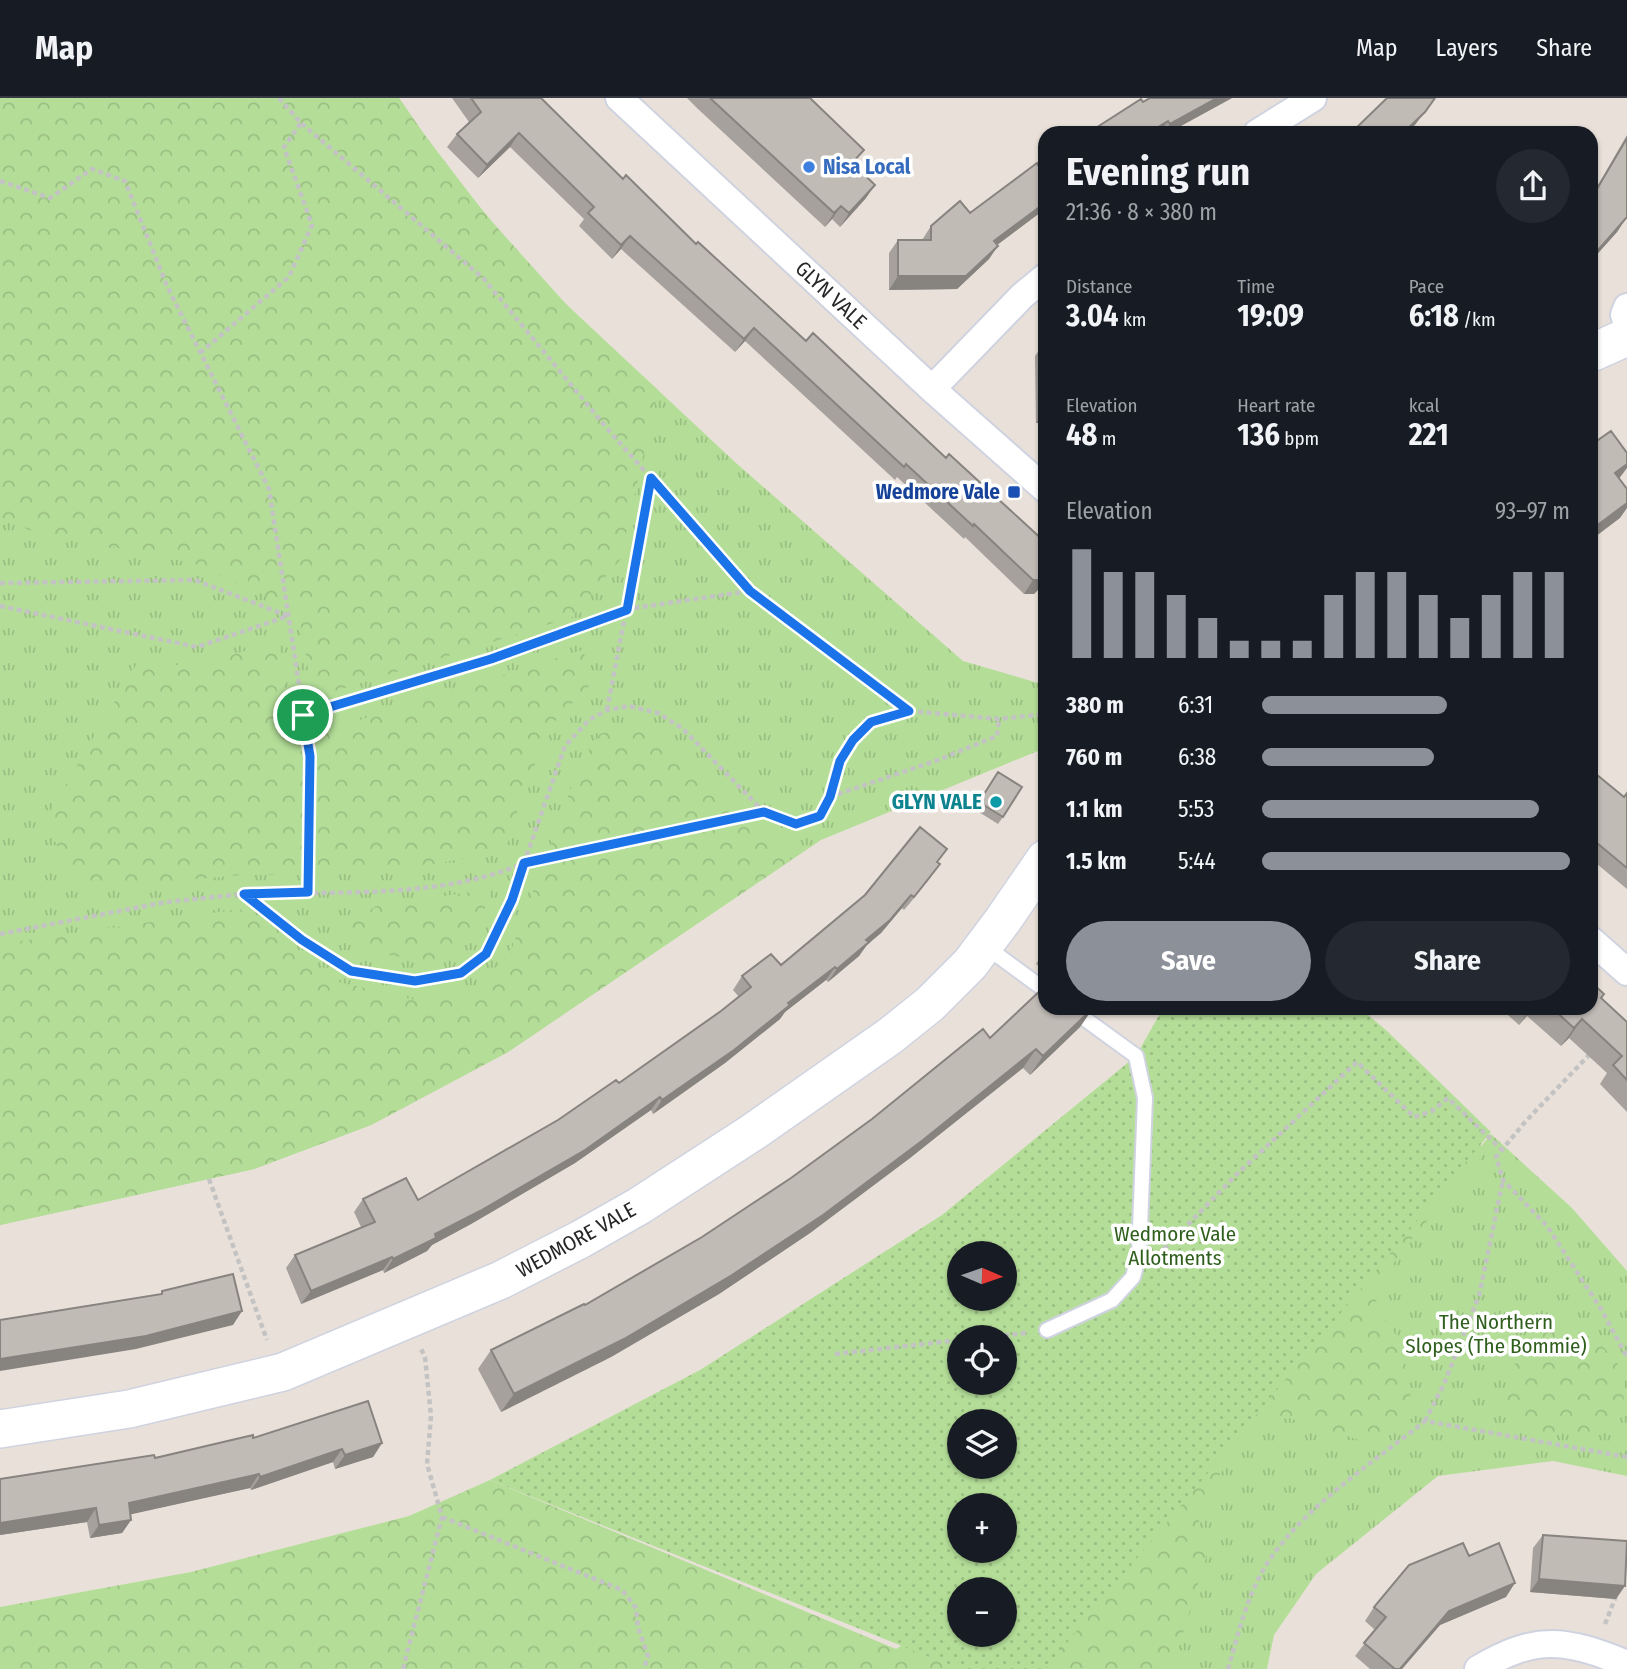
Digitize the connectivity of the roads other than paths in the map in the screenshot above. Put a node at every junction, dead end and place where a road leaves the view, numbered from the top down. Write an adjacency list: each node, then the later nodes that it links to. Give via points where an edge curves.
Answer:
1 (619, 98): 9 (street, GLYN VALE)
2 (1313, 98): 3 (street)
3 (1268, 126)
4 (1038, 282): 9 (street)
5 (1627, 307): 6 (street)
6 (1627, 324)
7 (1627, 337): 8 (street)
8 (1598, 350)
9 (932, 389): 10 (street, GLYN VALE)
10 (1038, 483)
11 (1038, 869): 12 (street, WEDMORE VALE)
12 (984, 945): 15 (lane); 18 (street, WEDMORE VALE, via 930,1004 753,1132 639,1206 501,1280 283,1372 129,1409)
13 (1598, 946): 14 (street)
14 (1627, 972)
15 (1038, 985)
16 (1080, 1015): 17 (lane, via 1136,1056 1145,1098 1139,1254 1134,1274 1112,1300)
17 (1047, 1330)
18 (0, 1429)
19 (1627, 1664): 20 (street, via 1595,1651 1558,1644 1525,1645)
20 (1478, 1669)

